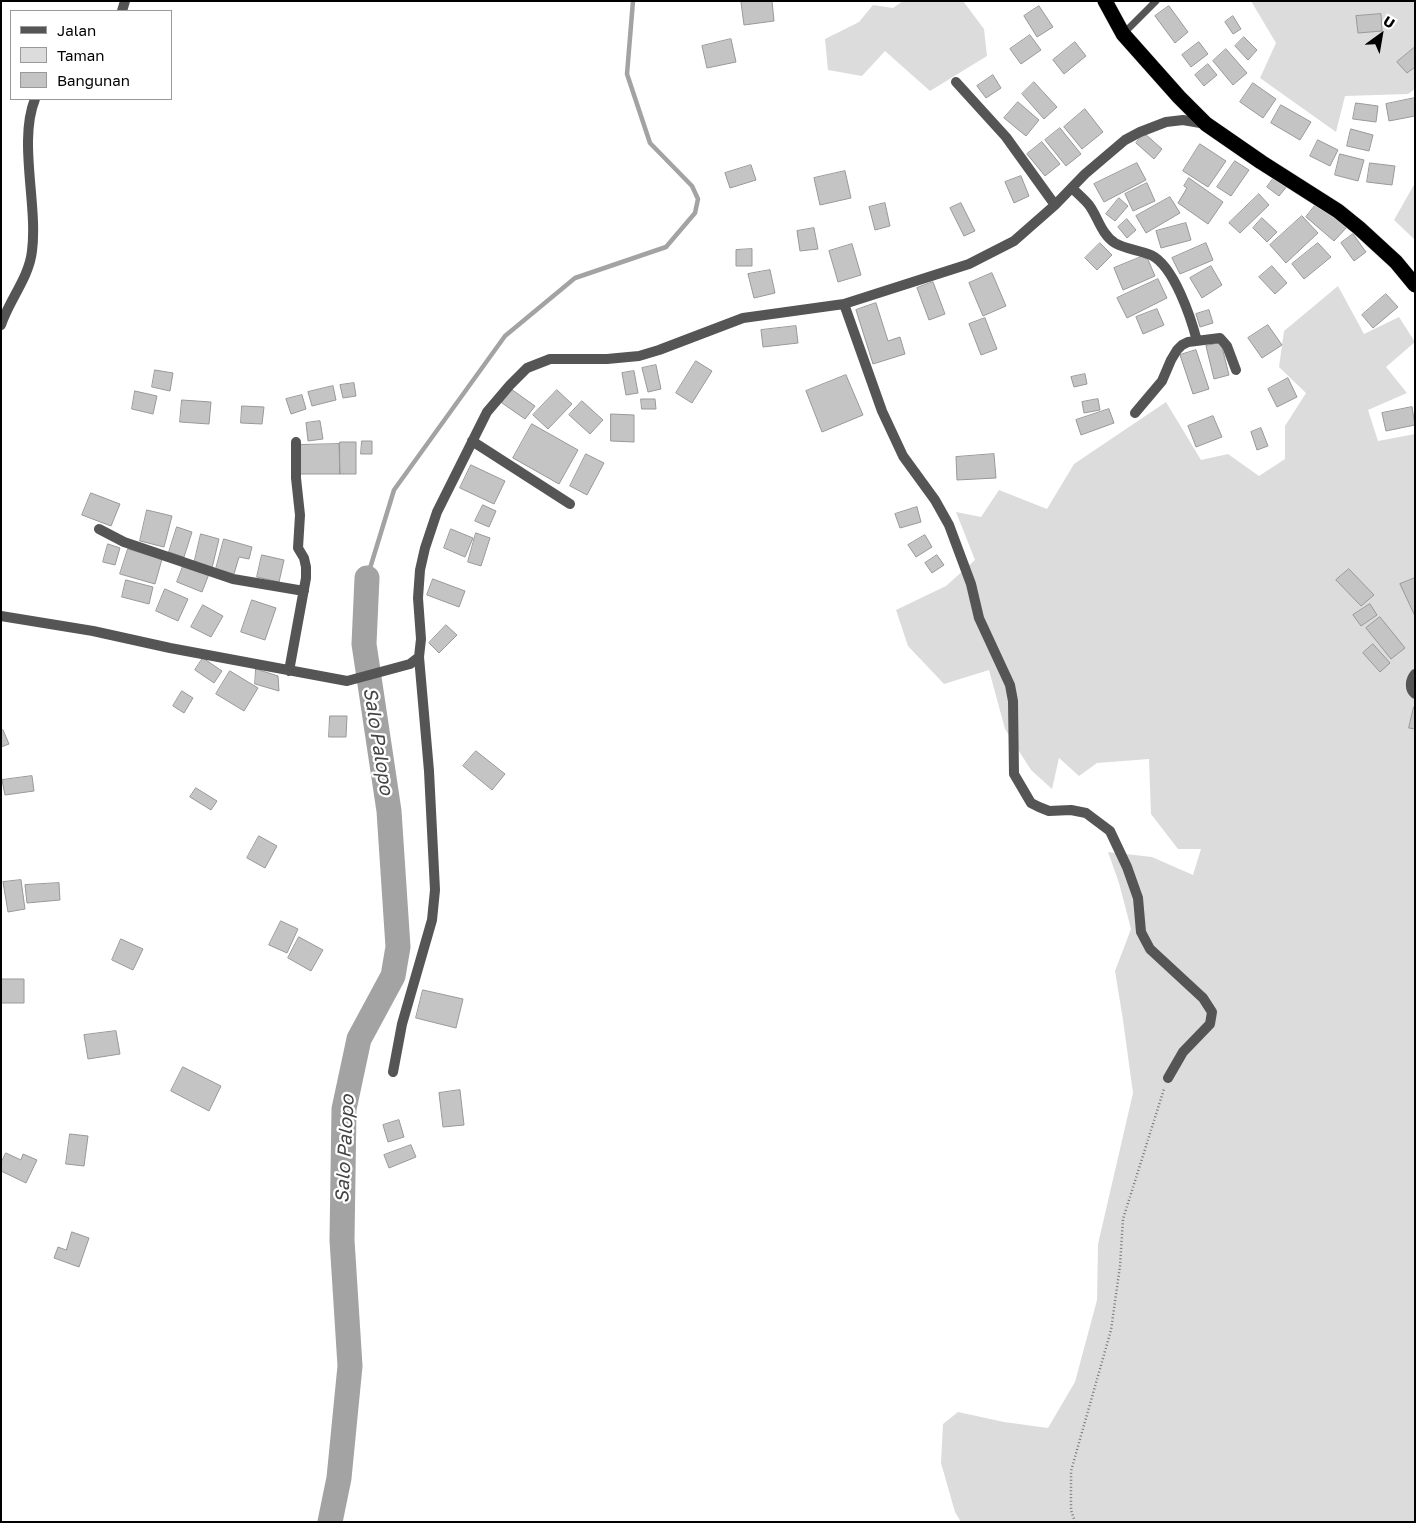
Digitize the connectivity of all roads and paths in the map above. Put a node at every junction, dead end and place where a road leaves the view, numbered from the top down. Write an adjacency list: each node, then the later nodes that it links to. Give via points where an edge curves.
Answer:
1 (1105, 1): 3 (highway)
2 (1156, 1): 3 (lane)
3 (1123, 34): 6 (highway)
4 (956, 82): 8 (street, via 1006,137)
5 (35, 100): 11 (street, via 29,142 32,253)
6 (1206, 124): 7 (street, via 1183,120 1166,122 1140,132 1125,140); 9 (highway, via 1345,217 1396,262)
7 (1072, 189): 8 (street); 12 (street, via 1090,206 1114,243 1152,256 1169,273 1184,302)
8 (1055, 206): 10 (street, via 1014,241 989,255)
9 (1415, 285)
10 (844, 304): 16 (street, via 743,318 639,356 550,359 527,368 510,385 487,412); 26 (street, via 882,411 902,456 935,500 949,525 971,584 979,618 1010,685 1014,774 1031,803 1049,811 1086,813 1110,831 1138,898 1141,932 1150,949 1203,998 1212,1012 1210,1024 1183,1052)
11 (1, 325)
12 (1197, 341): 13 (street, via 1224,340); 14 (street, via 1188,342 1177,350 1162,381)
13 (1236, 370)
14 (1135, 413)
15 (296, 442): 19 (street, via 300,515 298,548 306,567)
16 (472, 442): 17 (street); 21 (street, via 437,512 425,548 418,598 421,639)
17 (570, 504)
18 (99, 529): 19 (street, via 124,542 233,579)
19 (304, 591): 22 (street)
20 (1, 616): 22 (street, via 93,631)
21 (414, 660): 22 (street, via 347,681); 25 (street, via 429,772 435,890 432,920 402,1024)
22 (289, 671)
23 (1415, 674): 24 (street, via 1410,686)
24 (1415, 694)
25 (393, 1072)
26 (1168, 1078): 27 (path, via 1123,1219 1110,1330 1070,1471 1071,1510)
27 (1075, 1522)

